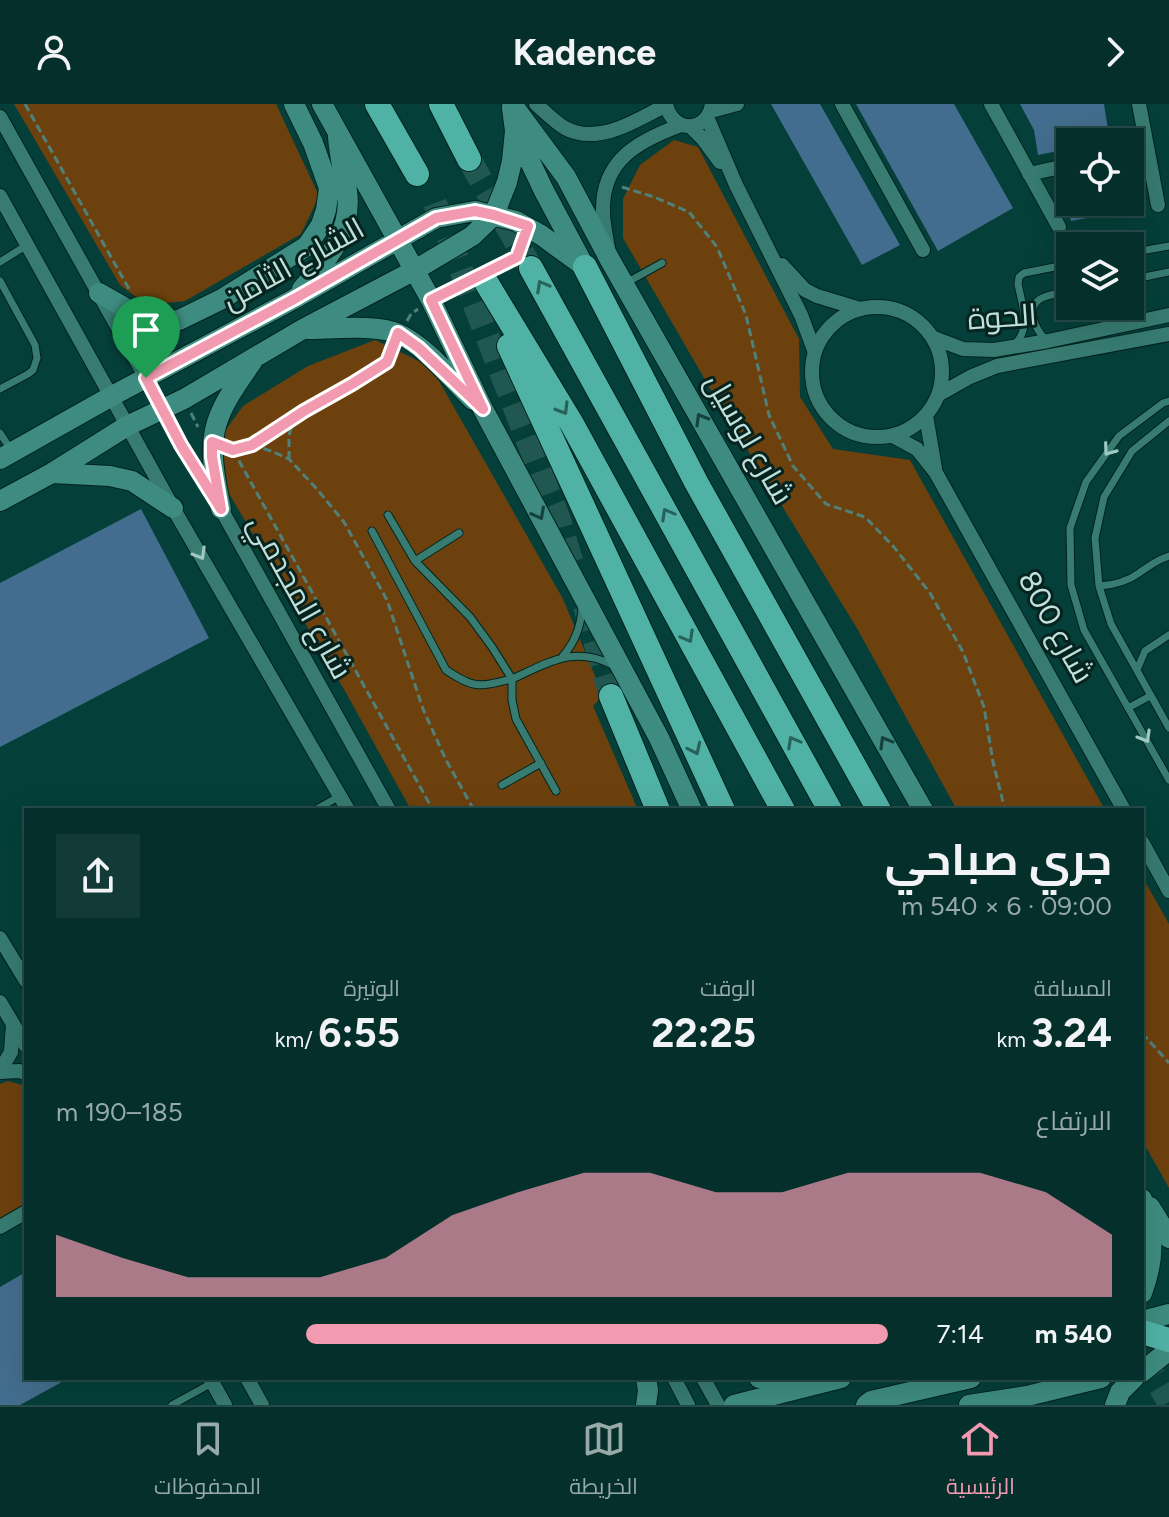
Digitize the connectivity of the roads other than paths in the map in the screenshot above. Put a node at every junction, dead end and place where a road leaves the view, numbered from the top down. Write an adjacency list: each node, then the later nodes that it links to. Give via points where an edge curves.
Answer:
1 (294, 104): 47 (street, via 329,188 326,210 307,246 179,320 143,318)
2 (322, 104): 17 (street)
3 (377, 104): 23 (highway)
4 (441, 104): 21 (highway)
5 (512, 104): 18 (street); 36 (street, شارع لوسيل, via 566,177)
6 (536, 104): 16 (street, via 565,128 582,134)
7 (647, 104): 16 (street)
8 (737, 104): 13 (street)
9 (842, 104): 33 (street)
10 (991, 104): 24 (street)
11 (1139, 104): 19 (street)
12 (666, 105): 15 (street, via 671,117); 16 (street)
13 (710, 111): 15 (street, via 703,122); 25 (street)
14 (0, 117): 47 (street, شارع المجدمي)
15 (685, 125): 25 (street, via 697,131); 36 (street, via 630,149 606,180 603,212)
16 (621, 128)
17 (338, 130): 30 (street); 49 (street, via 346,221 329,257)
18 (515, 131): 28 (street, via 512,161); 40 (street)
19 (1147, 148): 20 (street); 27 (street)
20 (1144, 149)
21 (469, 159)
22 (1056, 168): 24 (street)
23 (417, 174)
24 (1029, 174): 29 (street)
25 (736, 185): 35 (street)
26 (0, 196): 31 (street)
27 (1158, 205)
28 (494, 215): 30 (street, الشارع الثامن, via 475,211 436,218); 40 (street, الشارع الثامن, via 528,226); 42 (street, الشارع الثامن, via 472,236)
29 (1059, 227)
30 (398, 240): 42 (street); 49 (street, الشارع الثامن)
31 (27, 245): 39 (lane); 62 (street)
32 (1169, 246): 34 (lane)
33 (923, 250)
34 (1144, 250)
35 (769, 251): 50 (street, via 805,290); 57 (street)
36 (610, 260): 46 (street, شارع لوسيل)
37 (524, 262): 105 (highway, one-way to 37)
38 (662, 263): 46 (lane)
39 (0, 267)
40 (585, 267): 106 (highway, via 696,482)
41 (1056, 267): 56 (lane, via 1019,277 1025,328)
42 (415, 270): 52 (street, الشارع الثامن); 64 (street)
43 (1169, 272): 44 (lane)
44 (1144, 277)
45 (0, 281): 60 (lane, via 37,358 33,370)
46 (624, 284): 107 (street, شارع لوسيل, one-way to 46)
47 (99, 293): 59 (street, شارع المجدمي)
48 (1056, 294): 55 (lane, via 1041,297 1033,307 1037,329)
49 (294, 299): 59 (street, الشارع الثامن)
50 (860, 309): 54 (street, via 902,311); 57 (street, via 840,317)
51 (1169, 315): 55 (street, الحوة)
52 (303, 329): 58 (street, الشارع الثامن); 64 (street, via 378,328 398,333)
53 (1169, 334): 61 (street, الحوة, via 997,366)
54 (934, 338): 56 (street, الحوة, via 973,350); 61 (street, via 943,376)
55 (1048, 341): 56 (street, الحوة)
56 (1011, 347)
57 (814, 350): 70 (street, via 812,386 828,417 858,435)
58 (257, 356): 65 (street, الشارع الثامن); 76 (street, via 217,418 212,457)
59 (146, 378): 62 (street, الشارع الثامن); 65 (street, شارع المجدمي)
60 (0, 389)
61 (938, 395): 66 (street)
62 (110, 397): 68 (street); 71 (street, الشارع الثامن)
63 (1169, 401): 91 (lane, one-way to 91, via 1119,436 1086,482 1070,528 1071,585 1084,630)
64 (483, 409): 83 (street, one-way to 83)
65 (162, 410): 68 (street, الشارع الثامن); 76 (street, شارع المجدمي)
66 (926, 416): 70 (street); 73 (street, شارع 800)
67 (1169, 421): 82 (lane, via 1132,451 1104,497 1095,538)
68 (127, 426): 72 (street, الشارع الثامن); 75 (street)
69 (0, 433): 71 (lane)
70 (893, 436): 73 (street, شارع 800, via 917,449)
71 (6, 456)
72 (52, 473): 74 (street, الشارع الثامن); 75 (street, via 132,481)
73 (936, 473): 108 (street, شارع 800)
74 (0, 501)
75 (173, 508): 97 (street, one-way to 97)
76 (221, 509): 100 (street, شارع المجدمي)
77 (388, 515): 81 (lane)
78 (372, 531): 88 (lane, via 446,670 467,684)
79 (459, 533): 81 (lane)
80 (1169, 556): 82 (lane, via 1125,581)
81 (415, 561): 88 (lane, via 470,617)
82 (1099, 586): 86 (lane, via 1111,624)
83 (579, 589): 85 (lane, via 581,620); 87 (street)
84 (1169, 635): 86 (lane, via 1145,651)
85 (563, 656): 87 (lane, via 594,657); 88 (lane)
86 (1137, 670): 90 (lane)
87 (622, 671): 102 (street)
88 (512, 679): 93 (lane, via 516,719)
89 (611, 696): 101 (highway)
90 (1150, 696): 91 (lane); 92 (lane)
91 (1128, 708): 94 (lane, one-way to 94)
92 (1169, 728)
93 (541, 763): 95 (lane); 96 (lane)
94 (1169, 780)
95 (502, 785)
96 (556, 791)
97 (340, 796): 98 (lane); 99 (street)
98 (319, 808)
99 (347, 808)
100 (388, 808)
101 (657, 808)
102 (691, 808)
103 (722, 808): 104 (highway, via 512,353 487,281 572,424)
104 (782, 808)
105 (829, 808)
106 (878, 808)
107 (922, 808)
108 (1123, 808)
109 (1144, 846): 110 (street)
110 (1169, 891)
111 (0, 938): 112 (street)
112 (24, 978)
113 (0, 1002): 114 (street)
114 (13, 1024): 115 (street); 116 (street, via 11,1052)
115 (24, 1043)
116 (0, 1072): 117 (street)
117 (24, 1072)
118 (1144, 1197): 122 (street)
119 (1144, 1198): 124 (street)
120 (1144, 1203): 125 (street, via 1152,1260)
121 (24, 1213): 123 (street)
122 (1169, 1221)
123 (0, 1227)
124 (1169, 1238)
125 (1144, 1286)
126 (1169, 1314): 127 (street)
127 (1144, 1320)
128 (1144, 1333): 129 (highway)
129 (1169, 1340)
130 (1169, 1350): 131 (street)
131 (1153, 1367)
132 (248, 1380): 146 (street)
133 (646, 1380): 147 (street)
134 (675, 1380): 148 (street)
135 (704, 1380): 149 (street)
136 (766, 1380): 142 (street)
137 (834, 1380): 142 (street)
138 (962, 1380): 151 (street)
139 (1091, 1380): 143 (street)
140 (1132, 1380): 153 (street)
141 (211, 1381): 144 (lane); 145 (street)
142 (798, 1390): 150 (street)
143 (1026, 1393): 152 (street)
144 (172, 1405)
145 (225, 1405)
146 (262, 1405)
147 (646, 1405)
148 (688, 1405)
149 (718, 1405)
150 (734, 1405)
151 (866, 1405)
152 (969, 1405)
153 (1115, 1405)

